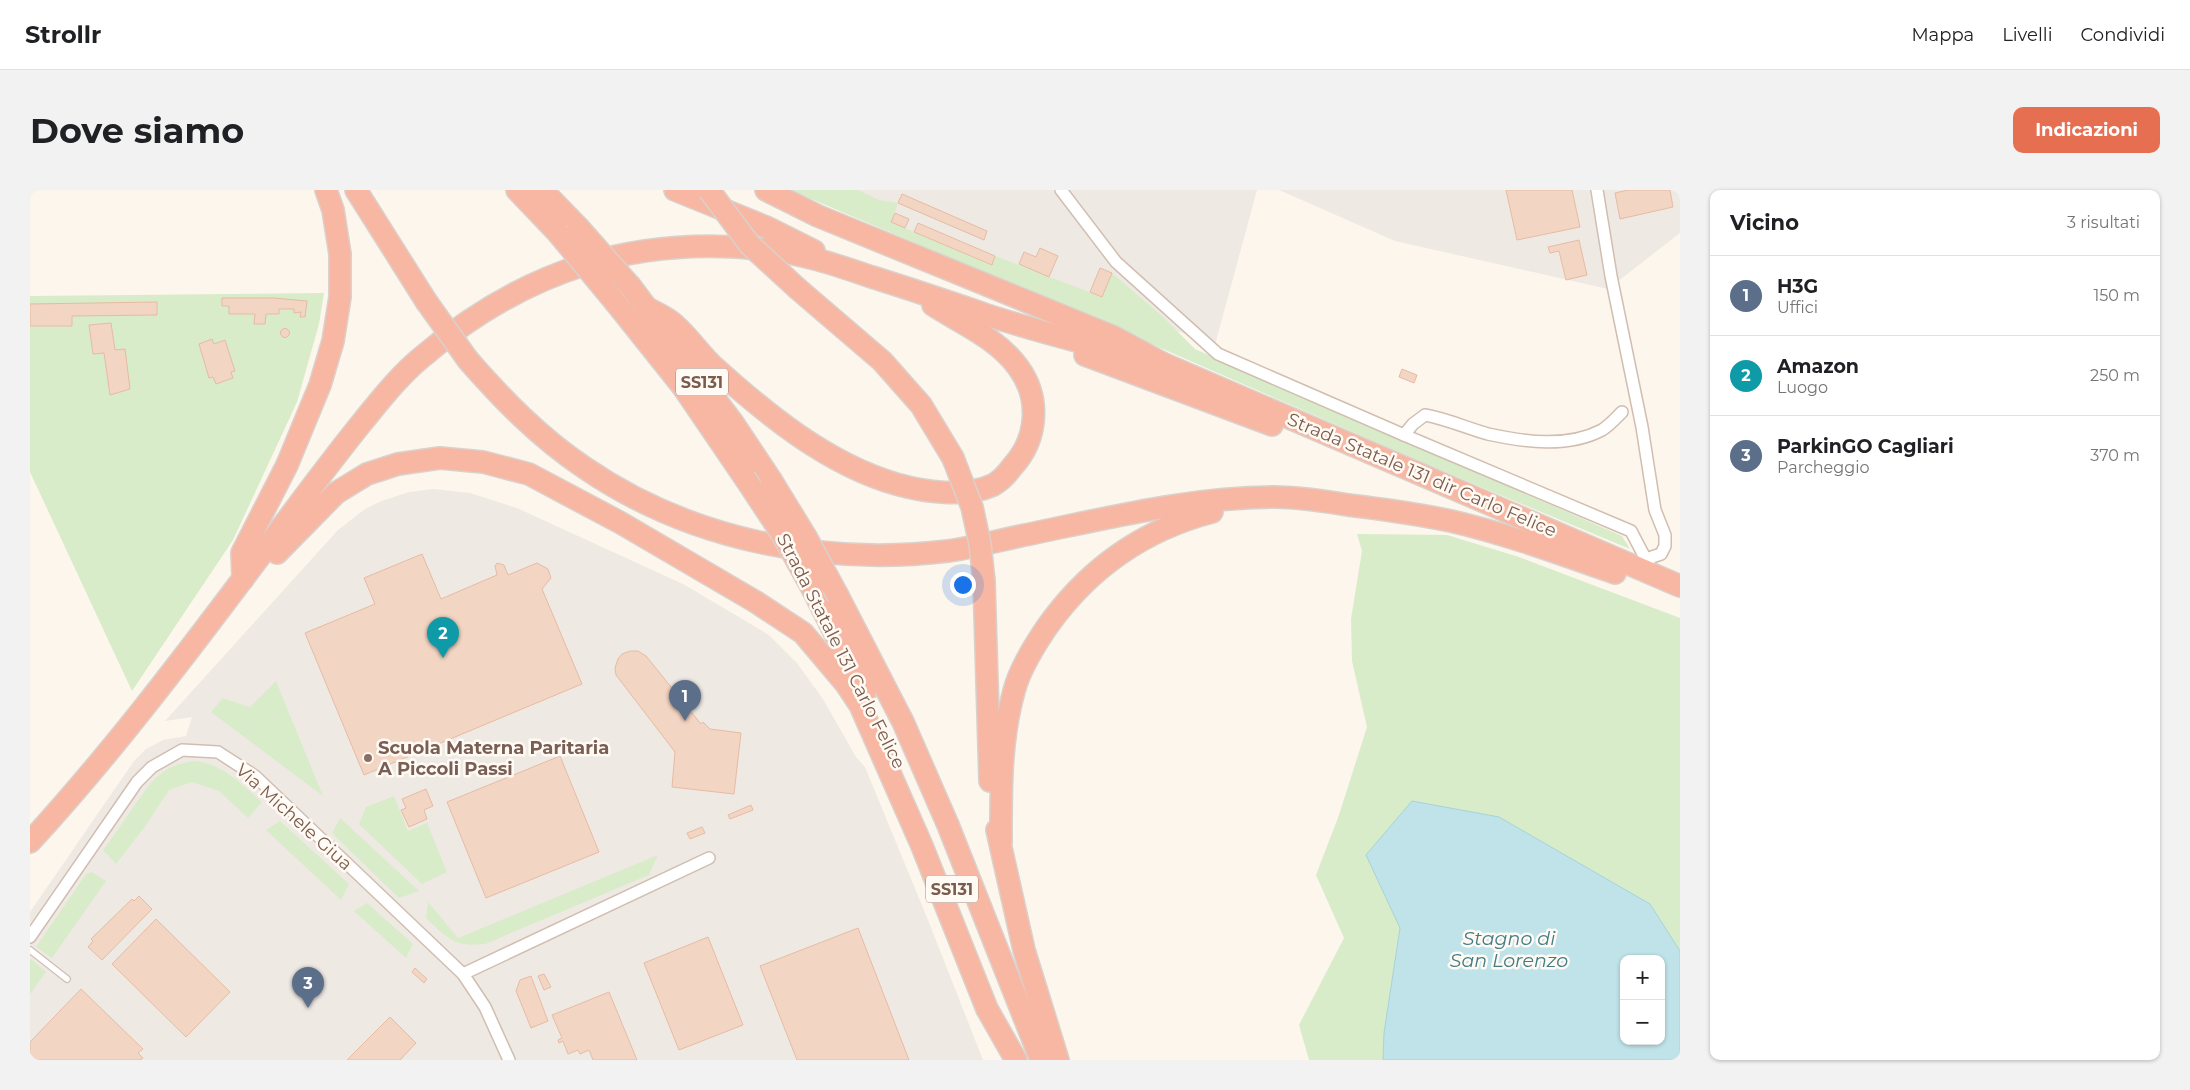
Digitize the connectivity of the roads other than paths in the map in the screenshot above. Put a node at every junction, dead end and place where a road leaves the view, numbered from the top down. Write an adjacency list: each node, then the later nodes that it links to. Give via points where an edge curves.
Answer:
1 (326, 190): 21 (highway, via 333,210 340,254 340,297 332,341 320,384 287,465 242,553)
2 (356, 190): 18 (highway, bridge, via 426,301 468,360 499,396 536,431 586,469 636,498 690,522 745,540 801,550 880,556 950,551 1159,508 1218,500 1282,497)
3 (516, 190): 10 (highway, Strada Statale 131 Carlo Felice / SS131)
4 (542, 190): 10 (highway, Strada Statale 131 Carlo Felice / SS131)
5 (675, 190): 11 (highway, via 766,227)
6 (709, 190): 25 (highway, bridge, via 750,245 882,361 921,405 953,458 974,516 980,544 984,581 987,746 992,814)
7 (766, 190): 15 (highway, via 818,216 1114,337)
8 (1062, 190): 17 (street, via 1116,262 1218,354)
9 (1597, 190): 19 (street, via 1655,510 1665,535 1665,546)
10 (568, 230): 13 (highway, Strada Statale 131 Carlo Felice / SS131, bridge, via 631,287); 33 (highway, Strada Statale 131 Carlo Felice / SS131, bridge, via 616,302 683,387 782,534 814,590 911,786)
11 (854, 271): 12 (highway); 21 (highway, via 773,250 691,247 648,250 592,262 541,280 488,307 420,358 342,447)
12 (910, 289): 13 (highway, via 999,346 1018,367 1028,385 1034,414 1032,430 1017,462 992,485 931,493 853,468 767,412 706,360 675,324); 14 (highway)
13 (649, 309): 34 (highway, Strada Statale 131 Carlo Felice / SS131, bridge, via 771,480 838,596 903,722 948,825)
14 (1012, 323): 15 (highway); 20 (highway, via 1087,356 1301,436 1532,533)
15 (1164, 364): 19 (highway, Strada Statale 131 dir Carlo Felice)
16 (1622, 412): 17 (street, via 1603,429 1569,442 1488,434 1425,415)
17 (1404, 435): 19 (street, via 1631,531)
18 (1341, 504): 20 (highway, via 1452,522); 25 (highway, via 1245,506 1197,516 1140,540 1094,573 1063,605 1037,642 1014,690 1001,774)
19 (1650, 567): 22 (highway, Strada Statale 131 dir Carlo Felice)
20 (1615, 572): 23 (highway)
21 (243, 579): 24 (highway, via 132,724); 32 (highway, via 267,563 336,493 367,474 398,464 440,458 483,462 529,474 621,523 756,602 803,633 860,705 922,846 987,1009)
22 (1680, 586)
23 (1680, 602)
24 (30, 842)
25 (1001, 842): 35 (highway, via 1024,950)
26 (708, 858): 29 (street)
27 (30, 937): 29 (street, Via Michele Giua, via 137,782 152,766 182,750 218,752 255,776)
28 (30, 950): 30 (lane)
29 (464, 974): 31 (street, Via Michele Giua, via 486,1007)
30 (67, 979)
31 (509, 1060)
32 (1016, 1060)
33 (1020, 1060)
34 (1041, 1060)
35 (1058, 1060)

